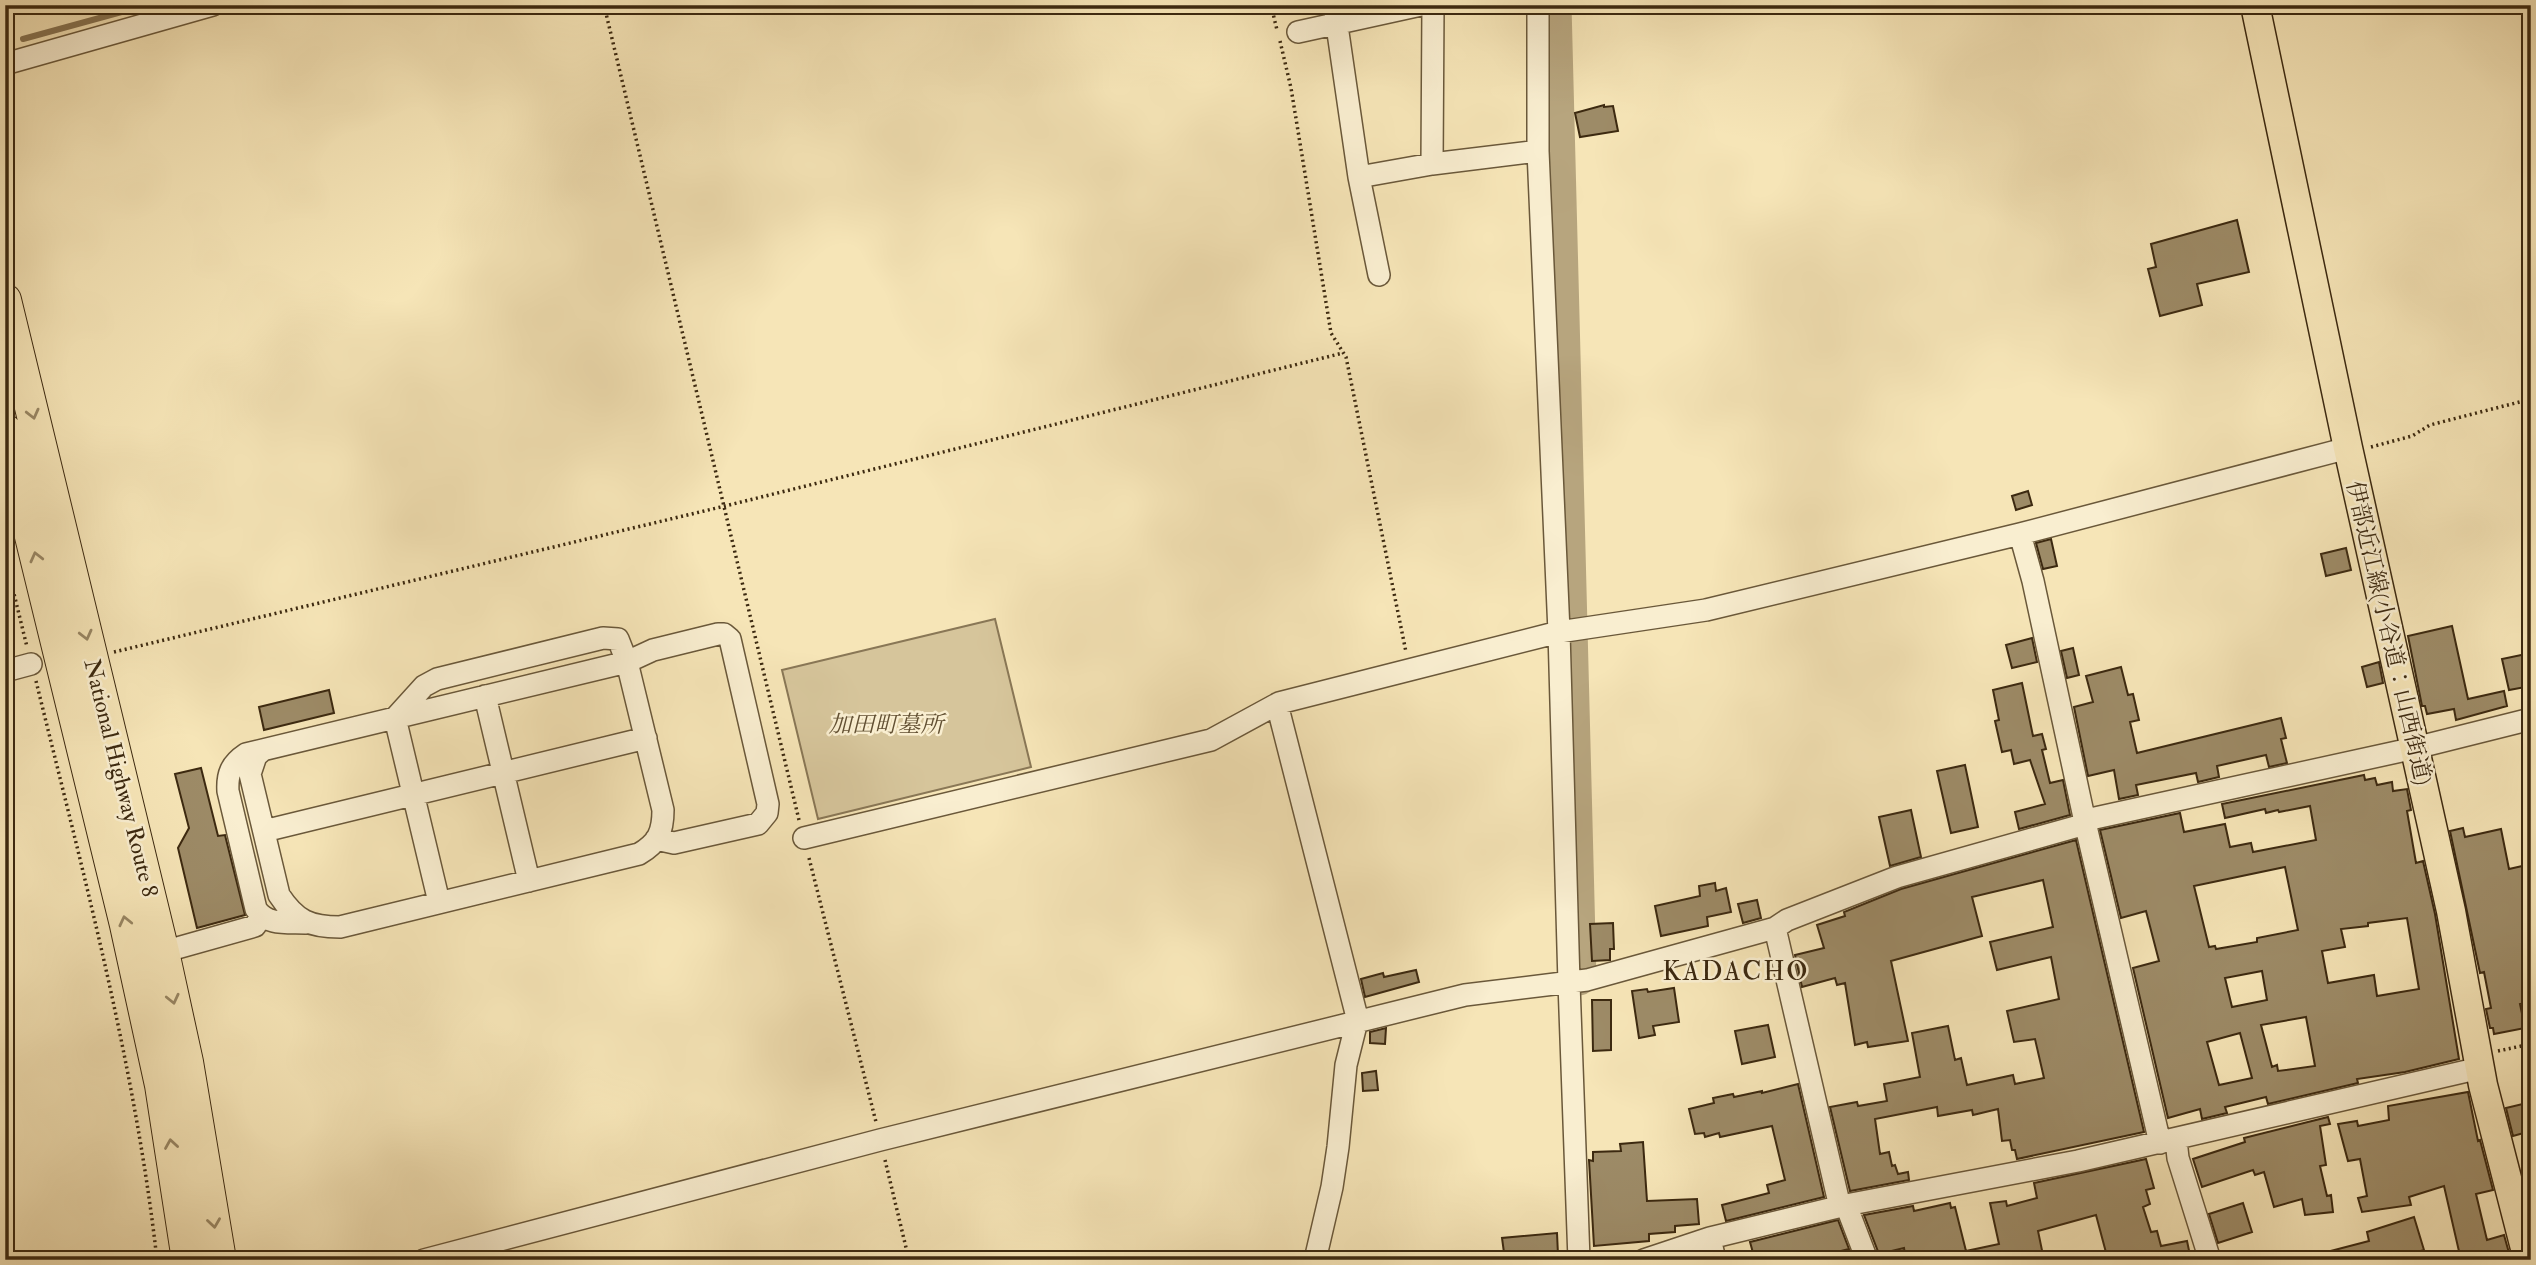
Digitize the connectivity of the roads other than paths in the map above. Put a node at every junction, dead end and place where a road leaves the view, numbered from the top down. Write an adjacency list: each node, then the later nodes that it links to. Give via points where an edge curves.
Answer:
1 (213, 5): 8 (street)
2 (1421, 5): 6 (street)
3 (1433, 5): 10 (street)
4 (1538, 5): 9 (street)
5 (2255, 5): 15 (main road, 伊部近江線(小谷道：山西街道))
6 (1335, 15): 7 (street); 11 (street)
7 (1298, 32)
8 (5, 64)
9 (1538, 151): 10 (street); 17 (street)
10 (1432, 164): 11 (street)
11 (1359, 177): 12 (street)
12 (1379, 275)
13 (5, 300): 39 (highway, National Highway Route 8, one-way to 39)
14 (5, 430): 46 (highway, National Highway Route 8, one-way to 14, via 161,1085 132,952)
15 (2348, 447): 16 (street); 26 (main road, 伊部近江線(小谷道：山西街道))
16 (2021, 534): 17 (street, via 1706,611); 30 (street)
17 (1567, 632): 22 (street); 40 (street)
18 (627, 662): 21 (street); 23 (street, via 618,639 603,638 437,679 424,686); 25 (street); 33 (street, via 653,650 718,634 730,639 768,804 758,824 674,843)
19 (32, 664): 20 (street)
20 (5, 671)
21 (485, 696): 23 (street); 28 (street)
22 (1277, 704): 32 (street, via 1211,740); 41 (street)
23 (395, 718): 27 (street); 29 (street)
24 (2531, 719): 26 (street)
25 (646, 738): 28 (street); 33 (street, via 663,810 663,827)
26 (2415, 748): 30 (street); 42 (main road, 伊部近江線(小谷道：山西街道))
27 (263, 750): 31 (street, via 250,774); 36 (street, via 236,760 228,774 228,792)
28 (503, 773): 29 (street); 34 (street)
29 (413, 795): 31 (street); 35 (street)
30 (2085, 822): 38 (street, via 1898,877); 43 (street)
31 (264, 831): 37 (street, via 279,895 289,911)
32 (804, 838)
33 (656, 839): 34 (street, via 639,854)
34 (529, 881): 35 (street)
35 (439, 902): 37 (street, via 340,926)
36 (261, 916): 37 (street, via 272,922); 39 (street, via 255,926)
37 (306, 923)
38 (1775, 928): 40 (street); 44 (street)
39 (163, 951): 47 (highway, National Highway Route 8, one-way to 47, via 190,1075)
40 (1576, 982): 41 (street, via 1465,995); 50 (street)
41 (1357, 1021): 48 (street); 49 (street, via 1346,1065 1332,1187)
42 (2482, 1076): 43 (street); 55 (main road, 伊部近江線(小谷道：山西街道))
43 (2168, 1141): 44 (street); 54 (street)
44 (1843, 1206): 45 (street); 53 (street)
45 (1710, 1238): 51 (street); 52 (street)
46 (188, 1260)
47 (220, 1260)
48 (424, 1260)
49 (1315, 1260)
50 (1580, 1260)
51 (1644, 1260)
52 (1715, 1260)
53 (1867, 1260)
54 (2210, 1260)
55 (2528, 1260)

